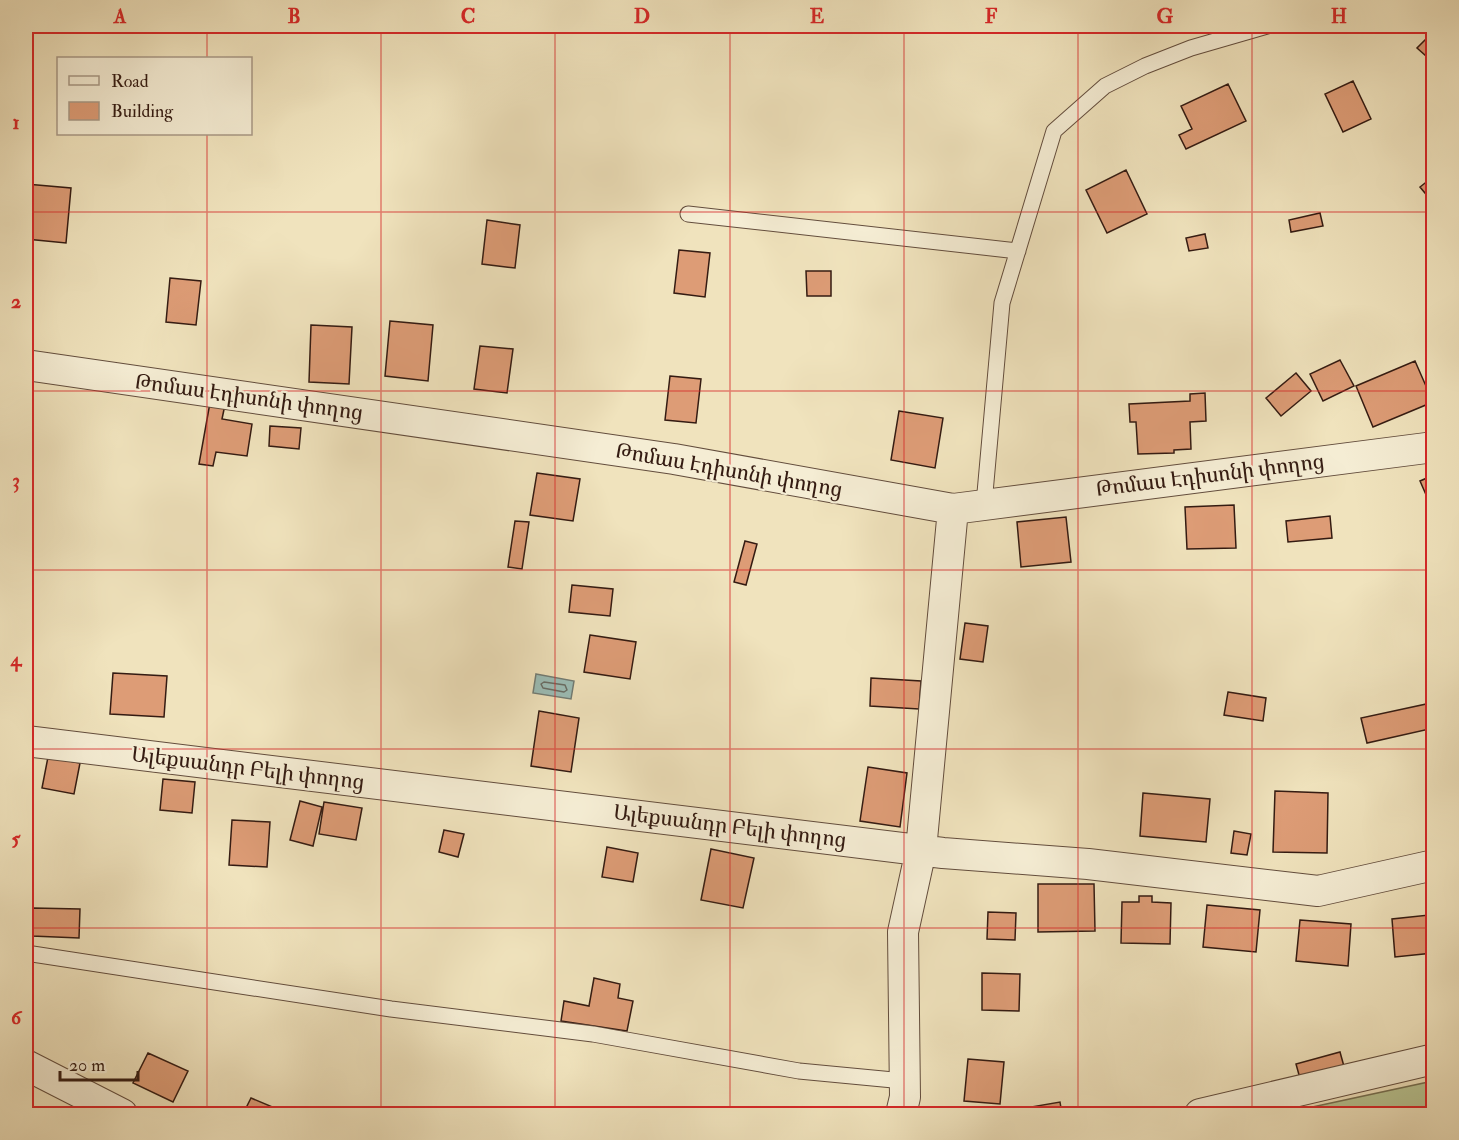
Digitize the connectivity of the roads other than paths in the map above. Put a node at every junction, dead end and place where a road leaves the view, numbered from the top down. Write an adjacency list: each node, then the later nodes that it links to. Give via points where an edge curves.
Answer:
1 (1267, 26): 3 (lane, via 1145,66 1105,86 1054,130)
2 (688, 214): 3 (lane)
3 (1018, 251): 6 (lane, via 1002,303)
4 (26, 365): 7 (street, Թոմաս Էդիսոնի փողոց, via 674,459)
5 (1434, 447): 6 (street, Թոմաս Էդիսոնի փողոց)
6 (984, 504): 7 (street, Թոմաս Էդիսոնի փողոց)
7 (953, 509): 9 (street)
8 (26, 741): 9 (street, Ալեքսանդր Բելի փողոց)
9 (921, 849): 10 (street, Ալեքսանդր Բելի փողոց, via 1318,891); 14 (street, via 903,932)
10 (1434, 865)
11 (26, 953): 14 (lane, via 391,1010 593,1034 799,1071)
12 (1434, 1059): 17 (street)
13 (26, 1065): 15 (street)
14 (904, 1081): 16 (street)
15 (122, 1114)
16 (901, 1114)
17 (1200, 1114)

